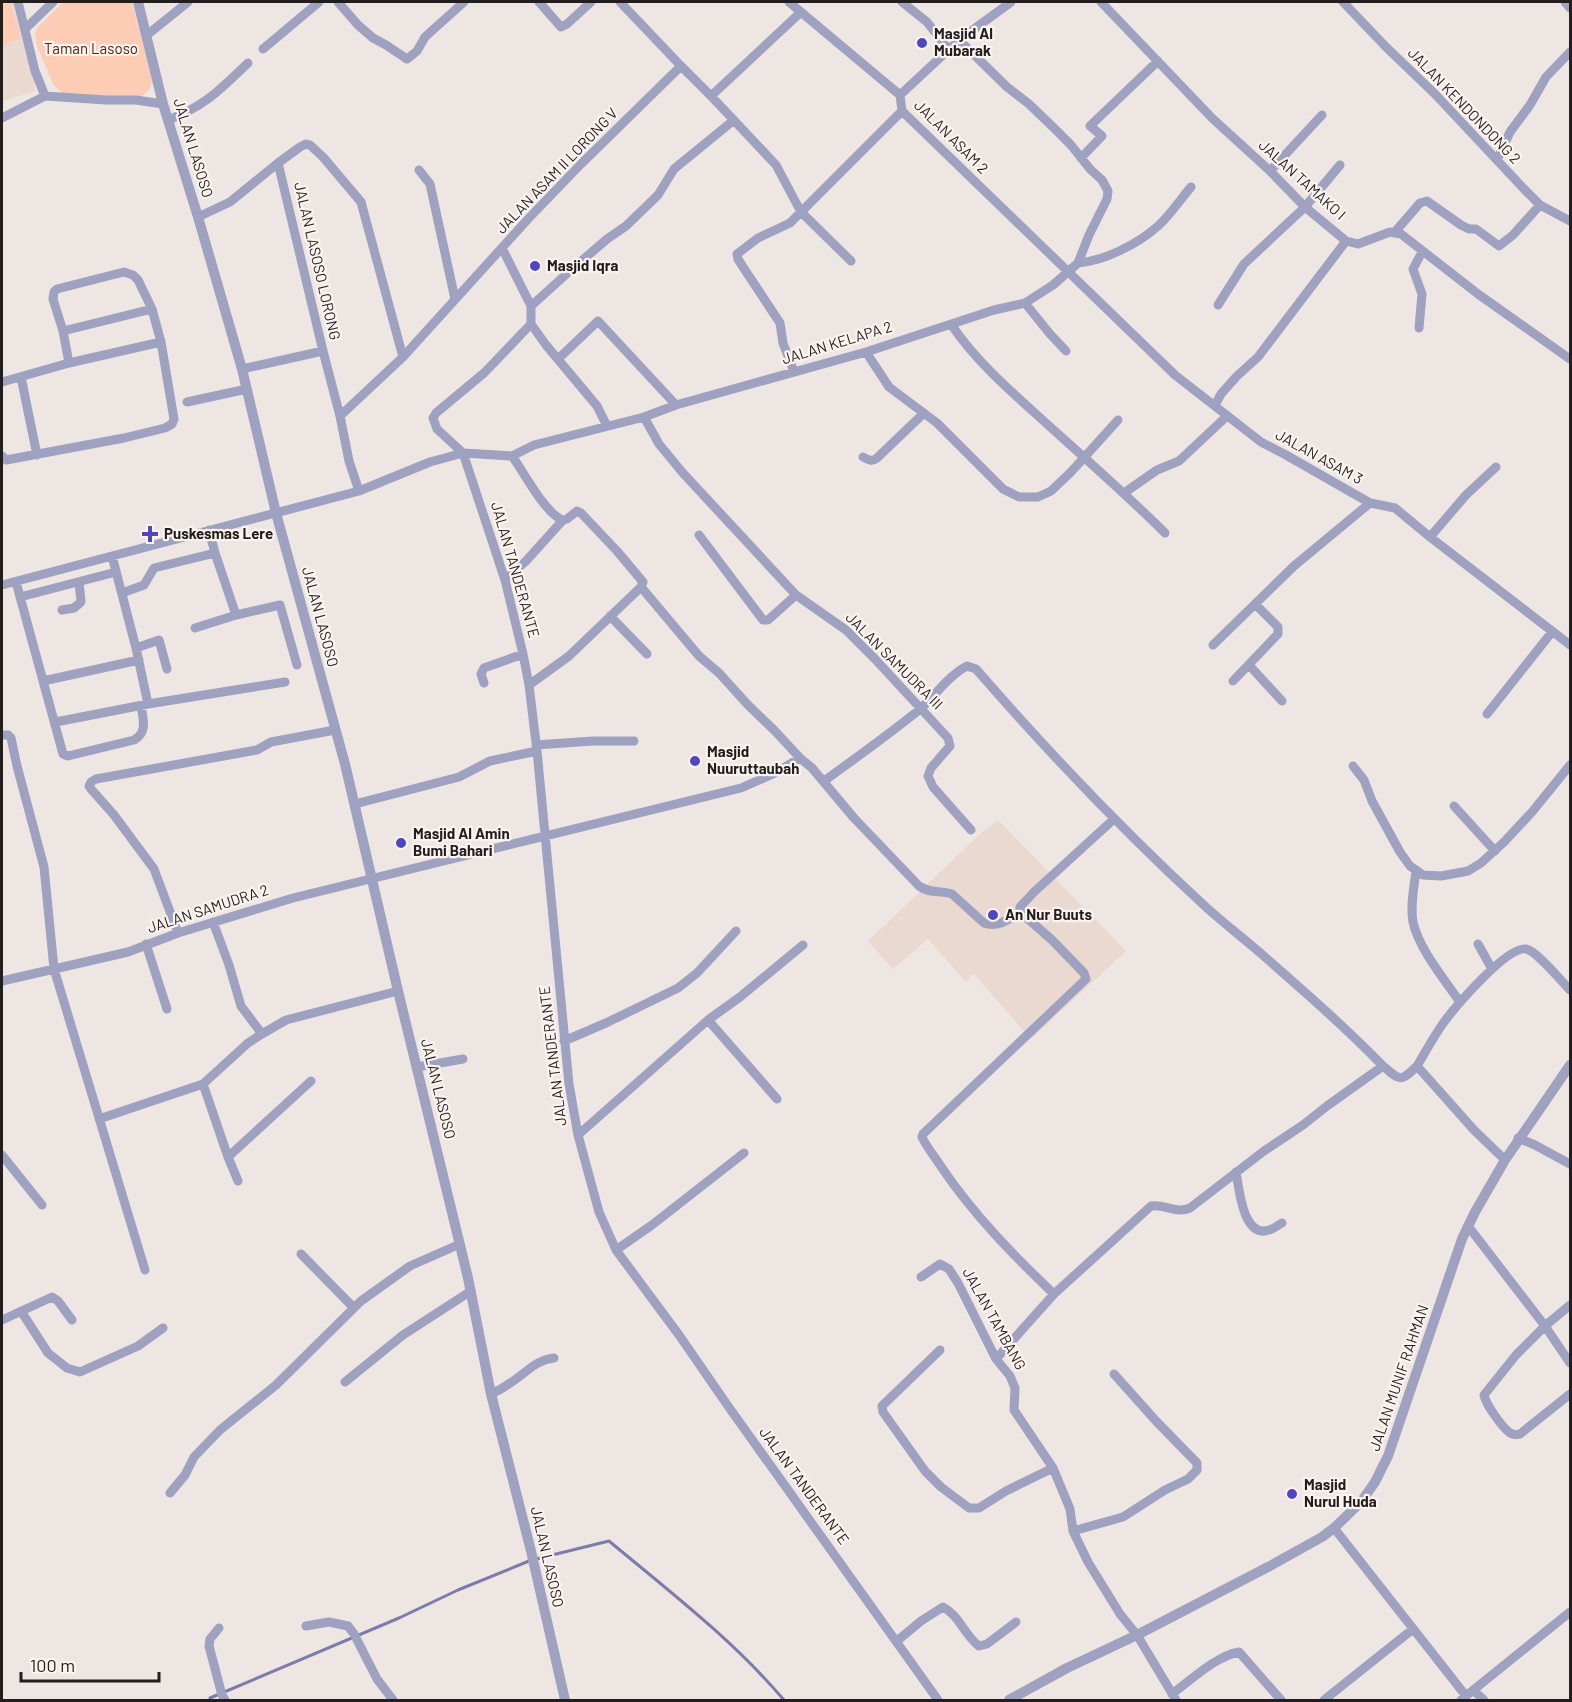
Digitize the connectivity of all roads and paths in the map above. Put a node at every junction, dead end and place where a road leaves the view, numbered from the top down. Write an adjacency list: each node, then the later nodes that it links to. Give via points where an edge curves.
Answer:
1 (18, 2): 19 (street)
2 (53, 2): 19 (street)
3 (138, 2): 20 (street, JALAN LASOSO)
4 (188, 2): 20 (street)
5 (319, 2): 22 (street)
6 (338, 2): 7 (street, via 373,38 407,59)
7 (464, 2)
8 (539, 2): 9 (street, via 561,27)
9 (591, 2)
10 (620, 2): 27 (street)
11 (789, 2): 18 (street, JALAN ASAM 2)
12 (902, 2): 23 (street, via 927,22)
13 (1011, 2): 21 (street)
14 (1101, 2): 25 (street, JALAN TAMAKO I)
15 (1343, 2): 38 (street, JALAN KENDONDONG 2)
16 (1565, 2): 17 (street)
17 (1570, 8)
18 (801, 12): 28 (street, JALAN ASAM 2); 30 (street)
19 (25, 29): 29 (street)
20 (147, 35): 31 (street, JALAN LASOSO)
21 (959, 40): 23 (street); 37 (street, via 1043,117)
22 (264, 49)
23 (949, 50): 28 (street)
24 (1570, 52): 38 (street, via 1546,77 1510,132)
25 (1158, 61): 37 (street, via 1090,126 1102,136); 42 (street, JALAN TAMAKO I)
26 (248, 63): 35 (street, via 208,100)
27 (681, 66): 30 (street); 51 (street, JALAN ASAM II LORONG V)
28 (900, 95): 32 (street, JALAN ASAM 2)
29 (45, 96): 31 (street); 34 (street)
30 (711, 96): 36 (street)
31 (163, 104): 35 (street, JALAN LASOSO)
32 (902, 111): 46 (street); 55 (street, JALAN ASAM 2)
33 (1322, 115): 42 (street)
34 (2, 118)
35 (168, 120): 47 (street, JALAN LASOSO)
36 (734, 120): 46 (street, via 776,165); 59 (street, via 674,170 658,195 626,226)
37 (1081, 158): 54 (street, via 1108,191)
38 (1497, 160): 44 (street, JALAN KENDONDONG 2)
39 (278, 163): 47 (street, via 230,202); 66 (street, JALAN LASOSO LORONG); 69 (street, via 306,144 323,157 361,202)
40 (1340, 165): 45 (street)
41 (419, 170): 56 (street, via 430,184)
42 (1270, 171): 45 (street, JALAN TAMAKO I)
43 (1191, 187): 54 (street, via 1146,236 1102,258)
44 (1540, 205): 48 (street, JALAN KENDONDONG 2); 49 (street, via 1499,246 1427,201 1420,203)
45 (1305, 207): 50 (street, JALAN TAMAKO I); 58 (street, via 1244,264)
46 (801, 212): 53 (street); 74 (street, via 790,223 758,238 737,254 780,323)
47 (198, 217): 73 (street, JALAN LASOSO)
48 (1570, 221)
49 (1394, 233): 50 (street, JALAN TAMAKO I, via 1358,244); 52 (street, via 1401,234)
50 (1346, 241): 80 (street, via 1258,357)
51 (502, 249): 56 (street, JALAN ASAM II LORONG V); 59 (street)
52 (1422, 252): 63 (street, via 1413,269 1422,294); 70 (street)
53 (851, 261)
54 (1078, 263): 55 (street, JALAN KELAPA 2)
55 (1068, 273): 57 (street, JALAN KELAPA 2); 80 (street, JALAN ASAM 3, via 1175,375)
56 (455, 299): 69 (street, JALAN ASAM II LORONG V)
57 (1025, 303): 62 (street, JALAN KELAPA 2); 67 (street)
58 (1218, 305)
59 (531, 306): 61 (street)
60 (152, 309): 64 (street); 64 (street, via 138,280 124,272 57,289 53,299); 65 (street)
61 (531, 324): 71 (street); 87 (street, via 433,418 437,429)
62 (951, 324): 68 (street, JALAN KELAPA 2); 92 (street, via 1000,381)
63 (1419, 328)
64 (63, 331): 72 (street)
65 (161, 342): 72 (street); 88 (street, via 172,424)
66 (323, 351): 73 (street); 82 (street, JALAN LASOSO LORONG)
67 (1066, 351)
68 (866, 352): 74 (street, JALAN KELAPA 2); 81 (street, via 889,387)
69 (403, 357): 82 (street, JALAN ASAM II LORONG V)
70 (1570, 358)
71 (558, 359): 79 (street, via 598,321); 86 (street, via 597,406)
72 (69, 363): 75 (street)
73 (242, 369): 77 (street, JALAN LASOSO)
74 (794, 372): 79 (street, JALAN KELAPA 2)
75 (21, 377): 76 (street); 88 (street)
76 (2, 382)
77 (247, 389): 78 (street); 97 (street, JALAN LASOSO)
78 (187, 402)
79 (676, 405): 84 (street, JALAN KELAPA 2)
80 (1215, 405): 83 (street, JALAN ASAM 3)
81 (924, 413): 91 (street, via 877,458); 92 (street, via 1003,489 1019,497 1045,495)
82 (340, 416): 94 (street, JALAN LASOSO LORONG)
83 (1227, 416): 95 (street, via 1179,461 1157,470); 96 (street, JALAN ASAM 3, via 1261,442)
84 (644, 417): 86 (street, JALAN KELAPA 2); 112 (street, JALAN SAMUDRA III, via 659,444 682,472)
85 (1118, 420): 92 (street)
86 (607, 426): 90 (street, JALAN KELAPA 2, via 534,445)
87 (463, 453): 90 (street, JALAN KELAPA 2); 94 (street, JALAN KELAPA 2); 106 (street, JALAN TANDERANTE)
88 (38, 455): 89 (street, via 6,460)
89 (2, 456)
90 (512, 456): 98 (street, via 548,508)
91 (863, 457)
92 (1084, 457): 95 (street)
93 (1496, 467): 102 (street)
94 (359, 491): 97 (street, JALAN KELAPA 2)
95 (1124, 493): 100 (street)
96 (1370, 503): 102 (street, JALAN ASAM 3, via 1395,508); 114 (street)
97 (276, 513): 99 (street, JALAN KELAPA 2); 139 (street, JALAN LASOSO)
98 (563, 520): 106 (street); 110 (street, via 577,511 581,513 642,579)
99 (209, 530): 103 (street); 104 (street, JALAN KELAPA 2)
100 (1165, 533)
101 (699, 535): 112 (street, via 763,620 768,620)
102 (1430, 537): 119 (street, JALAN ASAM 3)
103 (215, 553): 111 (street, via 154,568 144,585); 116 (street)
104 (112, 556): 105 (street); 107 (street, JALAN KELAPA 2)
105 (116, 572): 108 (street); 111 (street)
106 (505, 580): 123 (street, JALAN TANDERANTE)
107 (16, 582): 109 (street, JALAN KELAPA 2); 113 (street)
108 (80, 582): 113 (street); 115 (street, via 81,602)
109 (2, 585)
110 (641, 587): 117 (street); 143 (street, via 699,656)
111 (122, 593): 122 (street)
112 (796, 595): 136 (street, JALAN SAMUDRA III, via 846,630)
113 (20, 597): 129 (street)
114 (1254, 604): 120 (street); 126 (street, via 1279,630)
115 (62, 610)
116 (236, 615): 118 (street); 127 (street, via 280,605)
117 (610, 616): 124 (street); 133 (street, via 569,656)
118 (195, 628)
119 (1552, 632): 121 (street, JALAN ASAM 3); 137 (street)
120 (1213, 645)
121 (1570, 645)
122 (136, 648): 125 (street); 128 (street, via 159,640)
123 (523, 654): 132 (street, via 484,668); 133 (street, JALAN TANDERANTE)
124 (647, 654)
125 (139, 660): 129 (street); 135 (street)
126 (1249, 665): 130 (street); 134 (street)
127 (297, 666)
128 (167, 669)
129 (43, 681): 138 (street)
130 (1233, 681)
131 (285, 682): 135 (street)
132 (484, 683)
133 (529, 685): 142 (street, JALAN TANDERANTE)
134 (1282, 701)
135 (144, 705): 138 (street); 138 (street, via 144,726 134,740 68,756 62,753)
136 (921, 708): 146 (street); 149 (street, via 959,670 967,666 976,669); 150 (street, JALAN SAMUDRA III, via 948,738 950,746 928,772 930,783)
137 (1487, 714)
138 (54, 721)
139 (334, 730): 147 (street, JALAN LASOSO); 158 (street, via 271,742 257,750 91,782 91,789 154,868)
140 (2, 735): 162 (street, via 12,740 44,867)
141 (634, 741): 142 (street)
142 (536, 748): 147 (street, via 490,761 459,777); 151 (street, JALAN TANDERANTE)
143 (800, 758): 146 (street); 151 (street, via 741,788)
144 (1570, 765): 152 (street)
145 (1353, 766): 153 (street, via 1400,852)
146 (824, 781): 155 (street, via 924,890 952,894 988,925 1001,923)
147 (355, 804): 154 (street, JALAN LASOSO)
148 (1454, 806): 152 (street)
149 (1114, 819): 155 (street, via 1034,892); 174 (street)
150 (971, 830)
151 (546, 836): 154 (street); 171 (street, JALAN TANDERANTE)
152 (1495, 851): 153 (street, via 1468,871 1441,876)
153 (1416, 871): 167 (street, via 1413,924)
154 (371, 878): 156 (street, JALAN SAMUDRA 2); 166 (street, JALAN LASOSO)
155 (1020, 912): 199 (street, via 1052,940 1086,979 922,1137 982,1220)
156 (213, 922): 158 (street, JALAN SAMUDRA 2); 170 (street, via 241,1006)
157 (736, 931): 171 (street, via 678,988)
158 (178, 933): 159 (street, JALAN SAMUDRA 2)
159 (146, 944): 162 (street, JALAN SAMUDRA 2); 168 (street)
160 (1478, 944): 163 (street)
161 (803, 945): 169 (street)
162 (54, 969): 164 (street, JALAN SAMUDRA 2); 180 (street)
163 (1492, 969): 165 (street, via 1516,951 1527,949); 167 (street)
164 (2, 981)
165 (1570, 990)
166 (398, 991): 170 (street, via 286,1020); 176 (street, JALAN LASOSO)
167 (1460, 1002): 175 (street)
168 (167, 1009)
169 (708, 1020): 179 (street); 181 (street)
170 (262, 1034): 178 (street)
171 (564, 1041): 181 (street, JALAN TANDERANTE)
172 (463, 1059): 176 (street)
173 (1570, 1065): 182 (street, JALAN MUNIF RAHMAN)
174 (1383, 1066): 175 (street, via 1400,1079); 188 (street)
175 (1417, 1066): 186 (street)
176 (417, 1067): 193 (street, JALAN LASOSO)
177 (311, 1082): 185 (street)
178 (203, 1084): 180 (street); 185 (street)
179 (777, 1099)
180 (99, 1119): 196 (street)
181 (578, 1135): 194 (street, JALAN TANDERANTE, via 599,1212)
182 (1518, 1138): 186 (street, JALAN MUNIF RAHMAN); 187 (street)
183 (744, 1153): 194 (street)
184 (2, 1155): 190 (street)
185 (228, 1157): 189 (street)
186 (1505, 1160): 192 (street, JALAN MUNIF RAHMAN)
187 (1570, 1164)
188 (1236, 1172): 191 (street, via 1248,1221 1258,1230 1268,1231); 199 (street, via 1183,1211 1151,1206)
189 (238, 1182)
190 (42, 1205)
191 (1282, 1223)
192 (1468, 1226): 205 (street); 217 (street, JALAN MUNIF RAHMAN, via 1388,1456 1362,1502)
193 (460, 1244): 198 (street, JALAN LASOSO); 201 (street, via 410,1266)
194 (616, 1250): 225 (street, JALAN TANDERANTE)
195 (301, 1254): 201 (street)
196 (145, 1270)
197 (921, 1278): 209 (street, JALAN TAMBANG, via 940,1264 949,1269)
198 (471, 1291): 212 (street, via 403,1335); 213 (street, JALAN LASOSO)
199 (1054, 1294): 209 (street)
200 (1570, 1305): 205 (street)
201 (354, 1308): 216 (street, via 276,1385 220,1430 194,1457)
202 (21, 1311): 203 (street); 204 (street, via 52,1297); 206 (street, via 48,1353 66,1368 80,1372 138,1346)
203 (2, 1320)
204 (72, 1320)
205 (1545, 1326): 210 (street); 214 (street, via 1488,1388 1485,1403 1514,1435)
206 (163, 1328)
207 (940, 1350): 215 (street, via 882,1406 925,1471 974,1509)
208 (554, 1358): 213 (street, via 534,1365)
209 (996, 1359): 215 (street, JALAN TAMBANG, via 1015,1388 1014,1410)
210 (1570, 1363)
211 (1114, 1374): 218 (street, via 1197,1463 1197,1470 1123,1517)
212 (345, 1382)
213 (490, 1394): 230 (street, JALAN LASOSO)
214 (1570, 1394)
215 (1053, 1468): 218 (street, JALAN TAMBANG, via 1070,1509)
216 (170, 1493)
217 (1334, 1528): 223 (street); 224 (street, JALAN MUNIF RAHMAN, via 1286,1558)
218 (1073, 1531): 224 (street, JALAN TAMBANG, via 1100,1583)
219 (1570, 1612): 227 (street)
220 (1016, 1622): 225 (street, via 979,1646 943,1607)
221 (306, 1626): 229 (street, via 348,1626)
222 (219, 1628): 226 (street, via 209,1647)
223 (1413, 1629): 227 (street); 234 (street)
224 (1137, 1635): 228 (street, JALAN TAMBANG); 232 (street, JALAN MUNIF RAHMAN)
225 (897, 1641): 231 (street, JALAN TANDERANTE)
226 (222, 1696)
227 (1467, 1696): 235 (street)
228 (1174, 1697): 233 (street, via 1217,1661 1239,1652)
229 (393, 1701)
230 (565, 1701)
231 (938, 1701)
232 (1009, 1701)
233 (1281, 1701)
234 (1323, 1701)
235 (1484, 1701)

